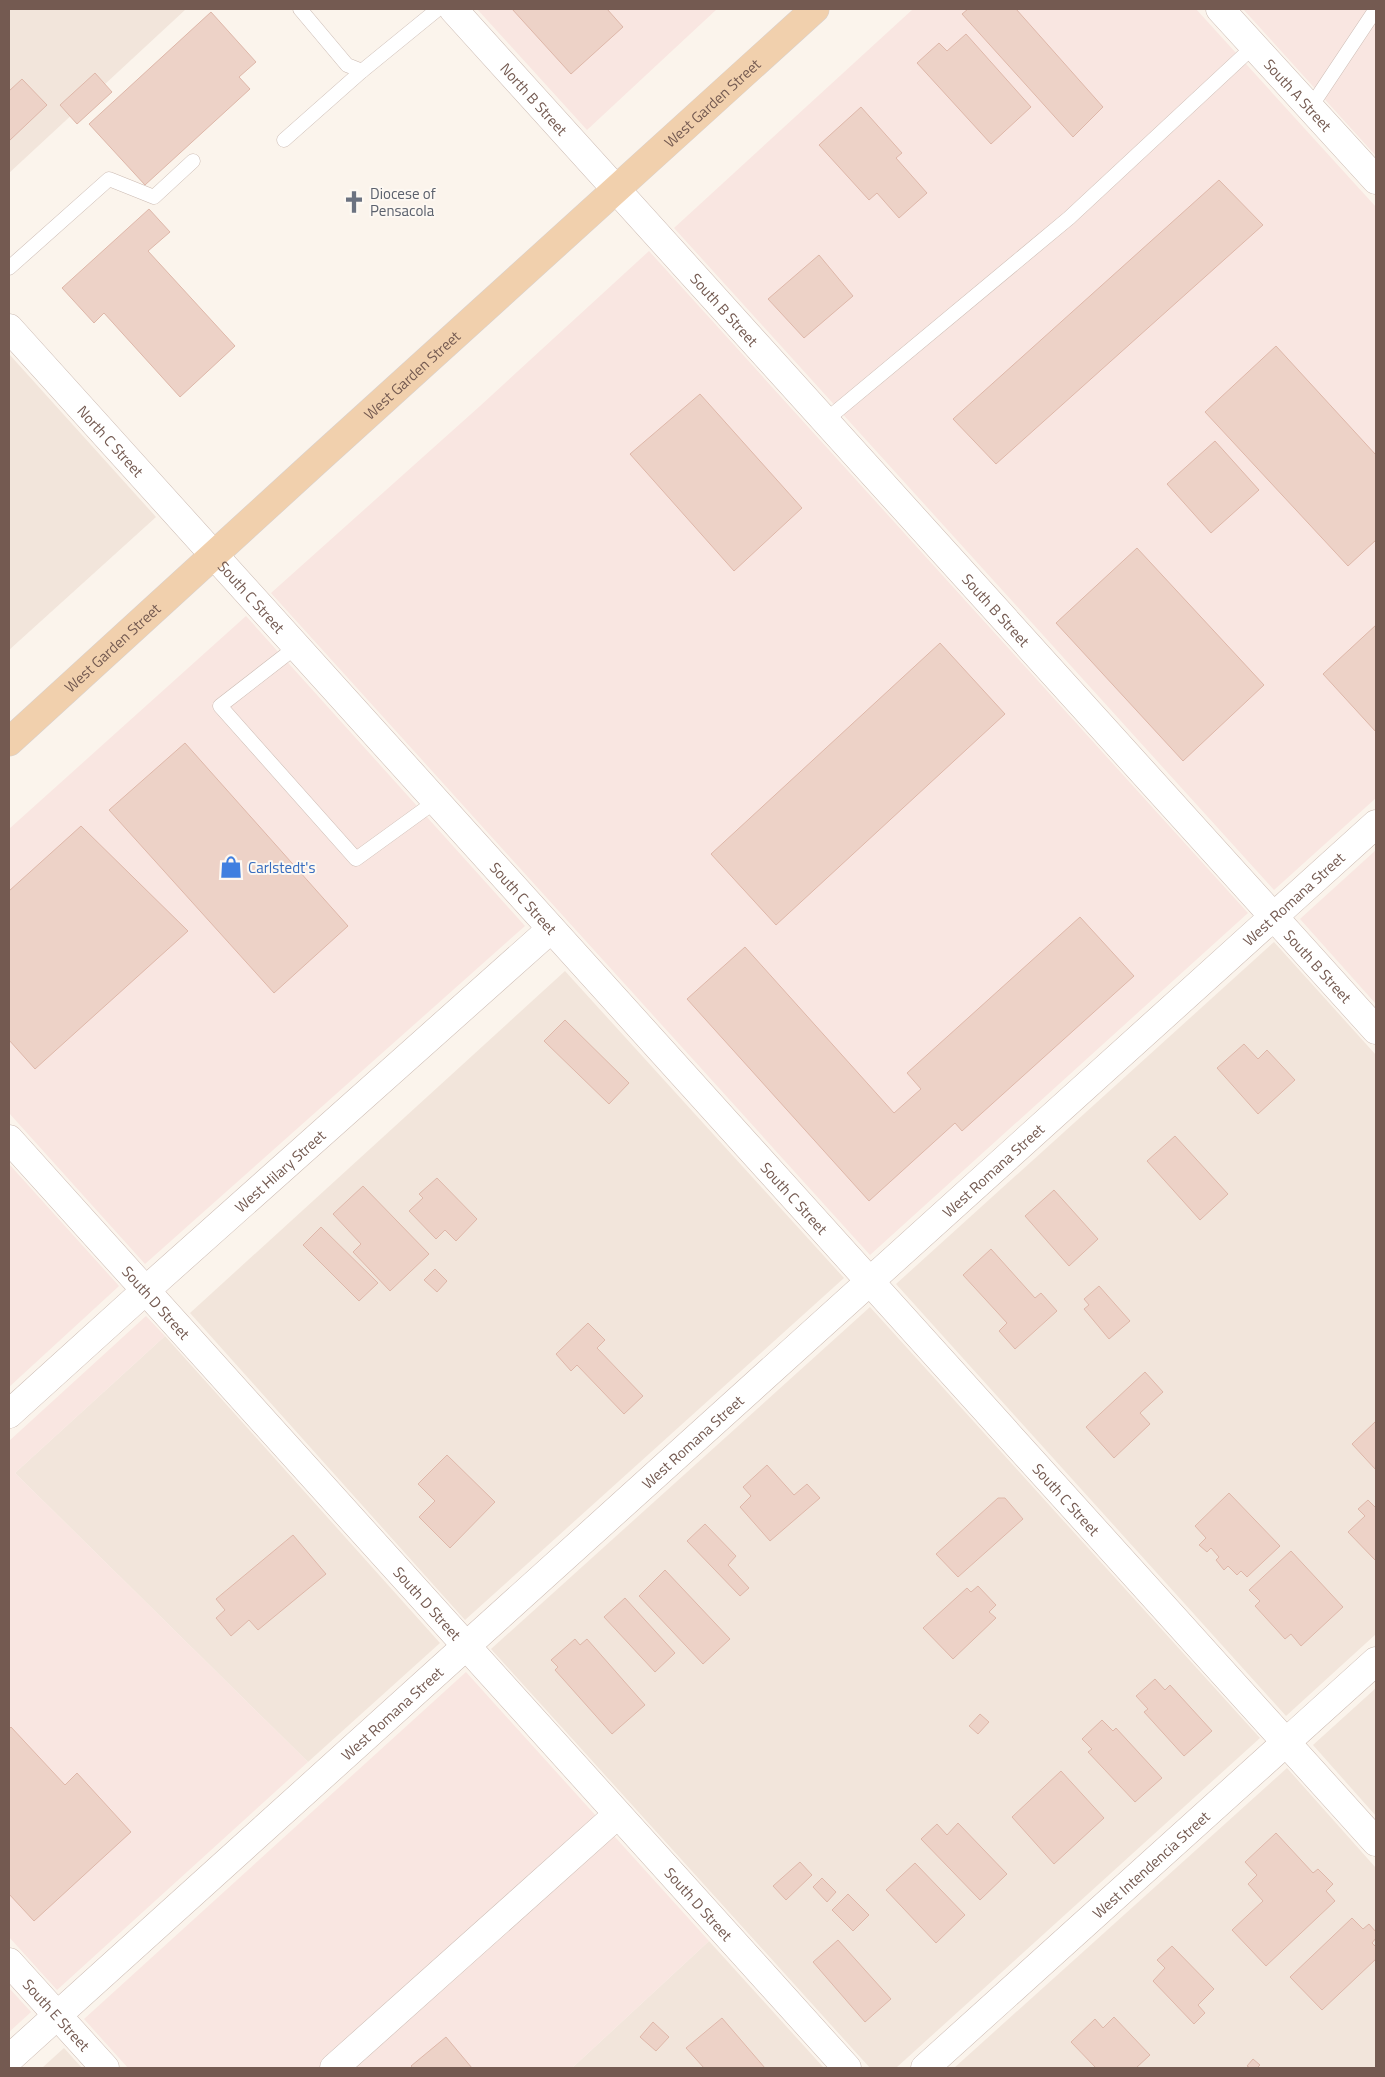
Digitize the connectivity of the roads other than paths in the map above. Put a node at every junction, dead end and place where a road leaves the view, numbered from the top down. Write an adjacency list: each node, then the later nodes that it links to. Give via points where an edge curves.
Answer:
1 (300, 9): 8 (lane, via 347,66)
2 (438, 9): 8 (lane)
3 (454, 9): 13 (street, North B Street)
4 (815, 9): 13 (main road, West Garden Street)
5 (1220, 9): 7 (street, South A Street)
6 (1376, 9): 9 (lane)
7 (1254, 46): 9 (street, South A Street); 16 (lane, via 1069,218)
8 (362, 71): 10 (lane)
9 (1310, 108): 12 (street, South A Street)
10 (284, 140)
11 (193, 160): 14 (lane, via 154,197 109,179)
12 (1376, 180)
13 (617, 189): 16 (street, South B Street); 17 (main road, West Garden Street)
14 (9, 268)
15 (9, 328): 17 (street, North C Street)
16 (826, 420): 22 (street, South B Street)
17 (213, 554): 18 (street, South C Street); 19 (main road, West Garden Street)
18 (296, 647): 20 (street, South C Street); 20 (lane, via 220,706 356,859)
19 (9, 742)
20 (436, 801): 23 (street, South C Street)
21 (1376, 824): 22 (street, West Romana Street)
22 (1274, 916): 24 (street, South B Street); 26 (street, West Romana Street)
23 (551, 929): 26 (street, South C Street); 27 (street, West Hilary Street)
24 (1376, 1030)
25 (9, 1139): 27 (street, South D Street)
26 (870, 1281): 29 (street, West Romana Street); 31 (street, South C Street)
27 (146, 1290): 28 (street, West Hilary Street); 29 (street, South D Street)
28 (9, 1414)
29 (466, 1646): 32 (street, South D Street); 35 (street, West Romana Street)
30 (1376, 1661): 31 (street, West Intendencia Street)
31 (1286, 1742): 33 (street, South C Street); 40 (street, West Intendencia Street)
32 (617, 1815): 38 (street); 39 (street, South D Street)
33 (1376, 1842)
34 (9, 1962): 35 (street, South E Street)
35 (57, 2016): 36 (street, West Romana Street); 37 (street, South E Street)
36 (9, 2060)
37 (105, 2068)
38 (334, 2068)
39 (847, 2068)
40 (925, 2068)

